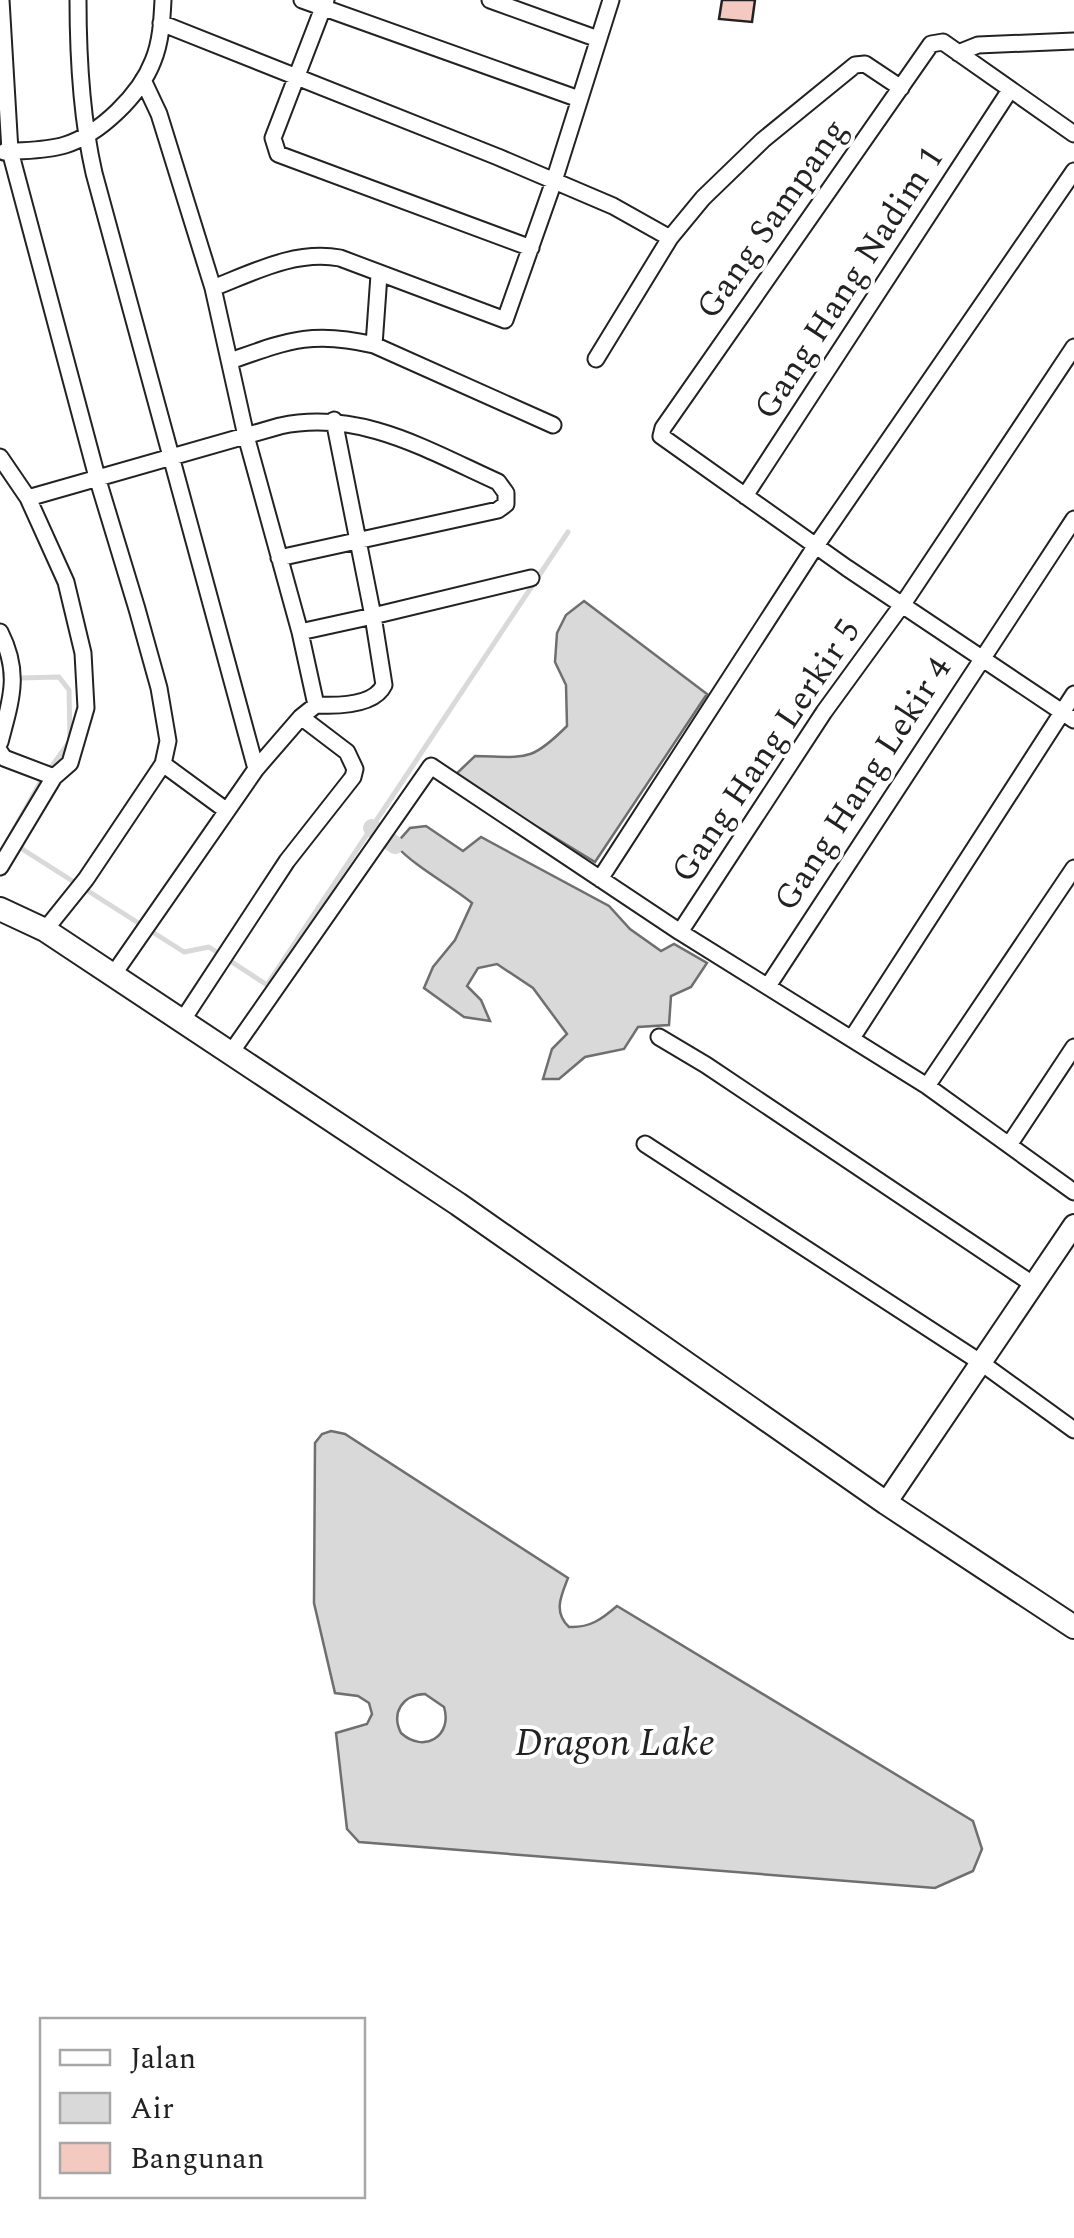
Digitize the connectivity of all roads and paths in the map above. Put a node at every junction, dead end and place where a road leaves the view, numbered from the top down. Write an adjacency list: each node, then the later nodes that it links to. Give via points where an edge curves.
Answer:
1 (1, 0): 19 (street)
2 (78, 0): 18 (street)
3 (162, 0): 8 (street)
4 (302, 0): 7 (street)
5 (490, 0): 9 (street)
6 (611, 0): 9 (street)
7 (324, 4): 12 (street); 16 (street)
8 (162, 23): 12 (street); 13 (street)
9 (598, 39): 16 (street)
10 (1074, 40): 11 (street, via 978,45)
11 (958, 53): 14 (street, Gang Sampang, via 938,41 931,44); 15 (street)
12 (294, 77): 21 (street); 23 (street, via 273,138 278,154)
13 (143, 80): 18 (street); 25 (street)
14 (900, 88): 22 (street, via 865,64 854,65 764,140); 36 (street, Gang Sampang, via 662,436)
15 (1006, 97): 17 (street); 36 (street, Gang Hang Nadim 1)
16 (579, 100): 21 (street)
17 (1074, 134)
18 (86, 136): 19 (street, via 57,147); 34 (street)
19 (5, 152): 35 (street)
20 (1074, 170): 40 (street)
21 (554, 180): 22 (street); 23 (street)
22 (670, 238): 28 (street)
23 (532, 248): 24 (street, via 505,320)
24 (379, 275): 25 (street, via 340,258 307,256); 26 (street)
25 (213, 288): 29 (street)
26 (374, 345): 29 (street, via 319,336); 31 (street)
27 (1074, 347): 43 (street, Gang Hang Lerkir 5)
28 (596, 359)
29 (230, 361): 32 (street)
30 (334, 420): 32 (street); 39 (street); 39 (street, via 401,438 498,482 506,493 498,510)
31 (554, 424)
32 (246, 436): 34 (street); 41 (street)
33 (1, 457): 37 (street)
34 (169, 458): 35 (street); 55 (street)
35 (97, 478): 37 (street); 54 (street, via 159,688 168,741)
36 (744, 496): 40 (street)
37 (28, 498): 56 (street, via 66,582 83,653 86,708 76,752 70,764)
38 (1074, 519): 47 (street, Gang Hang Lekir 4)
39 (356, 540): 41 (street); 44 (street)
40 (816, 546): 43 (street); 60 (street)
41 (279, 558): 46 (street)
42 (531, 578): 44 (street)
43 (902, 604): 47 (street); 63 (street, Gang Hang Lerkir 5)
44 (373, 616): 46 (street); 49 (street, via 382,691 338,706)
45 (0, 632): 52 (street, via 14,688)
46 (300, 632): 49 (street)
47 (980, 659): 50 (street); 65 (street, Gang Hang Lekir 4)
48 (1074, 694): 50 (street)
49 (316, 705): 51 (street)
50 (1068, 716): 68 (street)
51 (301, 717): 55 (street); 66 (street, via 347,752 353,777 286,862)
52 (0, 742)
53 (0, 752): 56 (street)
54 (163, 764): 57 (street); 62 (street)
55 (256, 769): 57 (street)
56 (48, 775): 58 (street)
57 (227, 812): 64 (street)
58 (0, 867)
59 (1074, 868): 71 (street)
60 (600, 878): 63 (street); 70 (street, via 431,766)
61 (0, 908): 62 (main road)
62 (46, 930): 64 (main road)
63 (680, 932): 65 (street)
64 (114, 975): 66 (main road)
65 (768, 986): 68 (street)
66 (182, 1021): 70 (main road)
67 (659, 1037): 76 (street)
68 (852, 1038): 71 (street)
69 (1074, 1047): 73 (street)
70 (230, 1054): 79 (main road, via 458,1204)
71 (927, 1086): 73 (street)
72 (645, 1144): 77 (street)
73 (1009, 1145): 74 (street)
74 (1074, 1192)
75 (1074, 1225): 76 (street)
76 (1034, 1284): 77 (street)
77 (980, 1362): 78 (street); 79 (street)
78 (1074, 1430)
79 (886, 1504): 80 (main road)
80 (1074, 1627)

